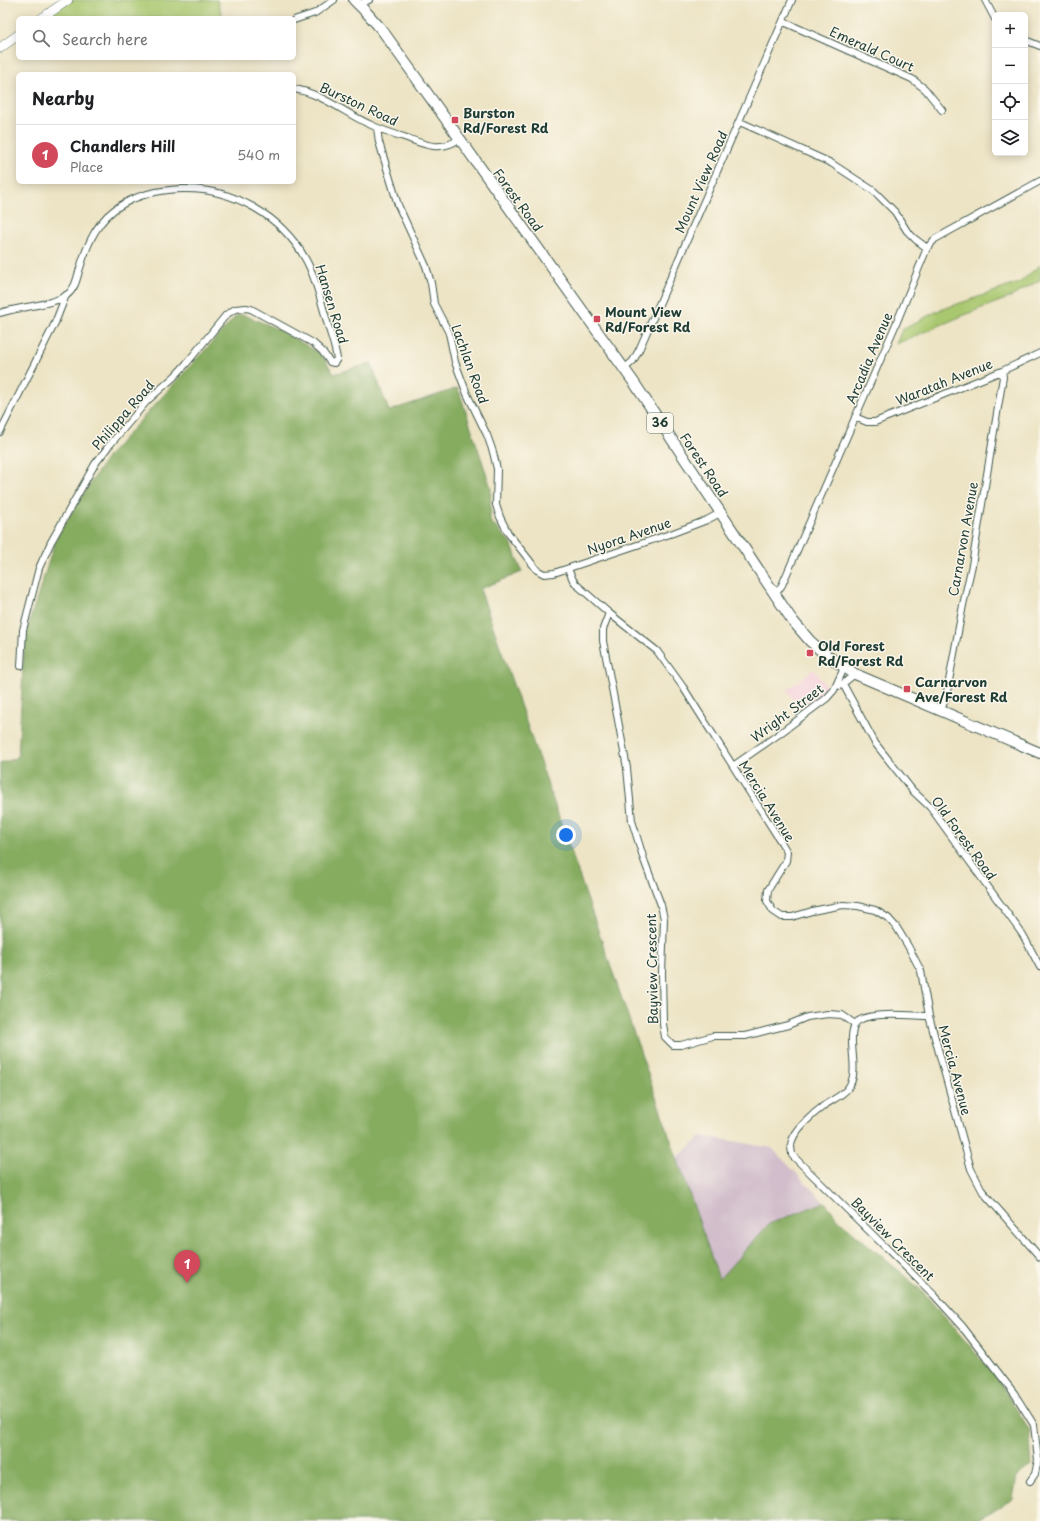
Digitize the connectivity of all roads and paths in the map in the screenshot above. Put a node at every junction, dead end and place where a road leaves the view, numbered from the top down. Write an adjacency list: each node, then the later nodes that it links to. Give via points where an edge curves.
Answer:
1 (68, 0): 7 (main road)
2 (334, 0): 8 (street, via 315,13)
3 (792, 0): 9 (street, Mount View Road)
4 (984, 0): 6 (street)
5 (361, 1): 18 (main road, Forest Road / 36)
6 (992, 14)
7 (45, 16)
8 (296, 19)
9 (784, 22): 15 (street, Emerald Court, via 912,79 925,88); 16 (street, Mount View Road)
10 (16, 36): 13 (main road)
11 (1028, 41): 12 (street)
12 (1040, 46)
13 (0, 48)
14 (296, 90): 17 (street, Burston Road, via 316,96)
15 (942, 110)
16 (740, 122): 20 (street, via 831,163 874,191 895,212 907,231); 25 (street, Mount View Road, via 639,350 633,361)
17 (377, 128): 18 (street, Burston Road, via 431,146 449,145); 31 (street, Lachlan Road, via 398,205 426,266 434,304 449,333 461,379 493,452 497,469 496,505 500,517 508,533)
18 (459, 139): 25 (main road, Forest Road / 36)
19 (1040, 182): 20 (street, Arcadia Avenue, via 934,240)
20 (927, 248): 27 (street, Arcadia Avenue)
21 (66, 295): 22 (street); 24 (street, Hansen Road, via 75,285 89,240 108,215 122,204 140,196 167,190 195,189 215,192 244,203 270,218 298,247 314,279 337,357); 28 (street, Hansen Road, via 55,323)
22 (0, 312)
23 (1040, 354): 26 (street, Waratah Avenue)
24 (335, 362): 34 (street, Philippa Road, via 330,362 322,351 308,340 251,309 235,309 226,315 175,376 136,413 90,472 39,568 23,630)
25 (624, 369): 29 (main road, Forest Road / 36)
26 (1002, 371): 27 (street, Waratah Avenue, via 875,422); 39 (street, Carnarvon Avenue, via 972,566 946,697)
27 (855, 417): 32 (street, Arcadia Avenue, via 782,585)
28 (0, 432)
29 (720, 513): 30 (street, Nyora Avenue, via 707,520); 32 (main road, Forest Road / 36)
30 (568, 569): 31 (street, Nyora Avenue); 33 (street, Mercia Avenue, via 577,585)
31 (544, 574)
32 (775, 595): 35 (main road, Forest Road / 36, via 810,641)
33 (609, 613): 41 (street, Mercia Avenue, via 657,651); 44 (street, Bayview Crescent, via 603,629 603,640 627,768 632,822 664,919 662,973 665,1037 673,1045 681,1045 713,1036 745,1036 788,1025 807,1017 828,1014 842,1015)
34 (21, 666)
35 (844, 668): 36 (main road, Forest Road / 36); 38 (street, Wright Street)
36 (855, 674): 37 (street); 39 (main road, Forest Road / 36)
37 (843, 684): 38 (street); 42 (street, Old Forest Road, via 875,743 934,813 1023,935)
38 (834, 690): 41 (street, Wright Street, via 779,734)
39 (941, 710): 40 (main road, Forest Road / 36)
40 (1040, 753)
41 (733, 766): 43 (street, Mercia Avenue, via 787,852 786,861 768,890 767,900 773,911 782,917 792,918 843,905 875,910 888,918 897,928 921,971)
42 (1040, 967)
43 (929, 1016): 44 (street, via 866,1017); 45 (street, Mercia Avenue, via 975,1179 983,1192)
44 (855, 1024): 46 (street, Bayview Crescent, via 852,1034 853,1073 850,1086 803,1124 793,1136 792,1155 934,1295 963,1327 1014,1393 1034,1426 1038,1460 1035,1474)
45 (1040, 1257)
46 (1030, 1481)

